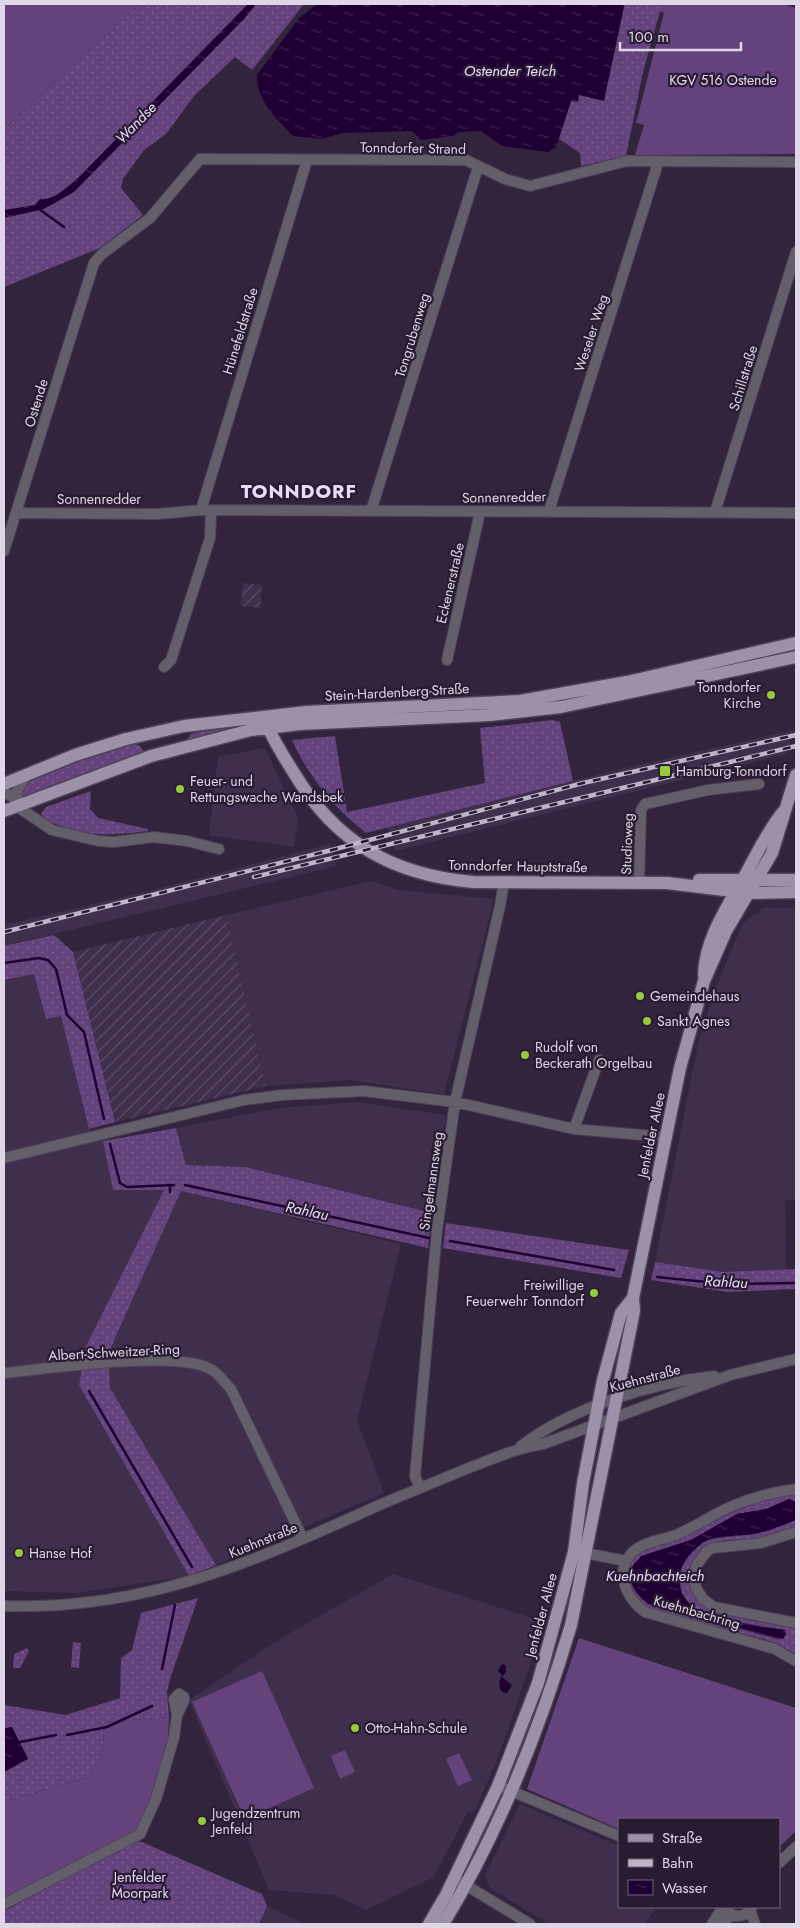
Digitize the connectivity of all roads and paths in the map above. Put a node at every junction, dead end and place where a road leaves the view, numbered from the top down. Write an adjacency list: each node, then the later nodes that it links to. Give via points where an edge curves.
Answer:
1 (307, 160): 4 (street, Tonndorfer Strand, via 466,160); 6 (street, Tonndorfer Strand, via 200,159 150,218); 7 (street, Hünefeldstraße)
2 (796, 162): 3 (street, Tonndorfer Strand)
3 (658, 163): 4 (street, Tonndorfer Strand, via 628,161 530,186); 8 (street, Weseler Weg)
4 (478, 167): 9 (street, Tongrubenweg)
5 (796, 252): 11 (street, Schillstraße)
6 (94, 263): 12 (street, Ostende)
7 (206, 510): 9 (street, Sonnenredder); 12 (street, Sonnenredder, via 158,514); 18 (street, via 210,538 171,660)
8 (549, 510): 10 (street, Sonnenredder); 11 (street, Sonnenredder)
9 (371, 511): 10 (street, Sonnenredder)
10 (480, 512): 17 (street, Eckenerstraße)
11 (715, 512): 13 (street, Sonnenredder)
12 (16, 513): 14 (street, Ostende)
13 (796, 513)
14 (4, 551)
15 (796, 642): 19 (main road, Stein-Hardenberg-Straße, via 628,682 520,701)
16 (796, 657): 20 (main road, Stein-Hardenberg-Straße, via 561,707 490,715)
17 (447, 660)
18 (164, 667)
19 (264, 715): 20 (main road, Tonndorfer Hauptstraße); 21 (main road, Stein-Hardenberg-Straße, via 157,731 75,755)
20 (268, 728): 26 (main road, Stein-Hardenberg-Straße, via 151,756); 33 (main road, Tonndorfer Hauptstraße, via 311,801 358,845 395,865 425,876 465,882)
21 (28, 773): 23 (main road, Stein-Hardenberg-Straße); 26 (street, via 17,791)
22 (796, 775): 27 (main road)
23 (4, 784)
24 (759, 784): 34 (street, Studioweg, via 708,790 644,804 641,810)
25 (4, 792): 26 (street)
26 (17, 803): 28 (main road); 29 (street, via 52,830 98,841 154,837)
27 (784, 810): 30 (main road, Jenfelder Allee, via 776,844); 31 (main road, Jenfelder Allee)
28 (4, 811)
29 (219, 849)
30 (758, 879): 31 (main road, Tonndorfer Hauptstraße); 32 (main road, Tonndorfer Hauptstraße); 38 (main road, Jenfelder Allee)
31 (743, 880): 35 (main road, Tonndorfer Hauptstraße, via 694,880); 36 (main road, Jenfelder Allee)
32 (796, 880)
33 (504, 882): 34 (main road, Tonndorfer Hauptstraße); 41 (street, Singelmannsweg)
34 (639, 883): 35 (main road, Tonndorfer Hauptstraße)
35 (667, 884): 36 (main road, Tonndorfer Hauptstraße)
36 (735, 892): 38 (main road, Tonndorfer Hauptstraße); 39 (main road, Jenfelder Allee, via 704,960)
37 (796, 892): 38 (main road, Tonndorfer Hauptstraße)
38 (749, 893): 39 (main road, Jenfelder Allee, via 726,931)
39 (704, 980): 43 (main road, Jenfelder Allee)
40 (600, 1060): 42 (street)
41 (455, 1102): 42 (street); 44 (street, via 364,1091 282,1095 244,1100); 54 (street, Singelmannsweg, via 437,1230 416,1476)
42 (574, 1129): 43 (street)
43 (665, 1137): 45 (main road, Jenfelder Allee)
44 (4, 1158)
45 (633, 1298): 49 (main road, Jenfelder Allee, via 634,1311); 50 (main road, Jenfelder Allee, via 621,1313)
46 (796, 1359): 48 (street, Kuehnstraße)
47 (4, 1373): 57 (street, Albert-Schweitzer-Ring, via 93,1364 184,1360 212,1370 231,1389)
48 (730, 1375): 49 (street, Kuehnstraße, via 643,1391); 51 (street, Kuehnstraße)
49 (615, 1400): 50 (street, Kuehnstraße); 51 (main road, Jenfelder Allee)
50 (598, 1406): 52 (main road, Jenfelder Allee); 53 (street, Kuehnstraße, via 539,1432)
51 (611, 1418): 52 (street, Kuehnstraße); 58 (main road, Jenfelder Allee)
52 (594, 1425): 53 (street, Kuehnstraße, via 543,1444); 58 (main road, Jenfelder Allee)
53 (519, 1448): 54 (street, Kuehnstraße)
54 (420, 1488): 57 (street, Kuehnstraße)
55 (796, 1489): 59 (street, via 764,1495 730,1507 687,1530 640,1547)
56 (796, 1532): 61 (street, Kuehnbachring, via 761,1543 714,1548 701,1558 694,1577 703,1599 714,1607)
57 (303, 1539): 60 (street, Kuehnstraße, via 212,1575 144,1594 61,1605)
58 (580, 1549): 59 (street); 64 (main road, Jenfelder Allee, via 538,1683); 65 (main road, Jenfelder Allee, via 571,1625 541,1721)
59 (626, 1561): 62 (street, Kuehnbachring, via 623,1570 625,1587 636,1605 645,1612 768,1646)
60 (4, 1606)
61 (796, 1623)
62 (796, 1661)
63 (177, 1715): 70 (street, via 156,1799 140,1834)
64 (498, 1786): 65 (street); 69 (main road, Jenfelder Allee)
65 (512, 1791): 66 (street); 69 (main road, Jenfelder Allee)
66 (618, 1836)
67 (796, 1847): 68 (street)
68 (780, 1862)
69 (460, 1881): 75 (main road, Jenfelder Allee); 76 (main road, Jenfelder Allee); 77 (street)
70 (4, 1904)
71 (723, 1908): 78 (street)
72 (725, 1908): 74 (street)
73 (751, 1909): 74 (street); 81 (street)
74 (735, 1916): 79 (street); 80 (street)
75 (429, 1924)
76 (443, 1924)
77 (530, 1924)
78 (712, 1924)
79 (720, 1924)
80 (746, 1924)
81 (755, 1924)

